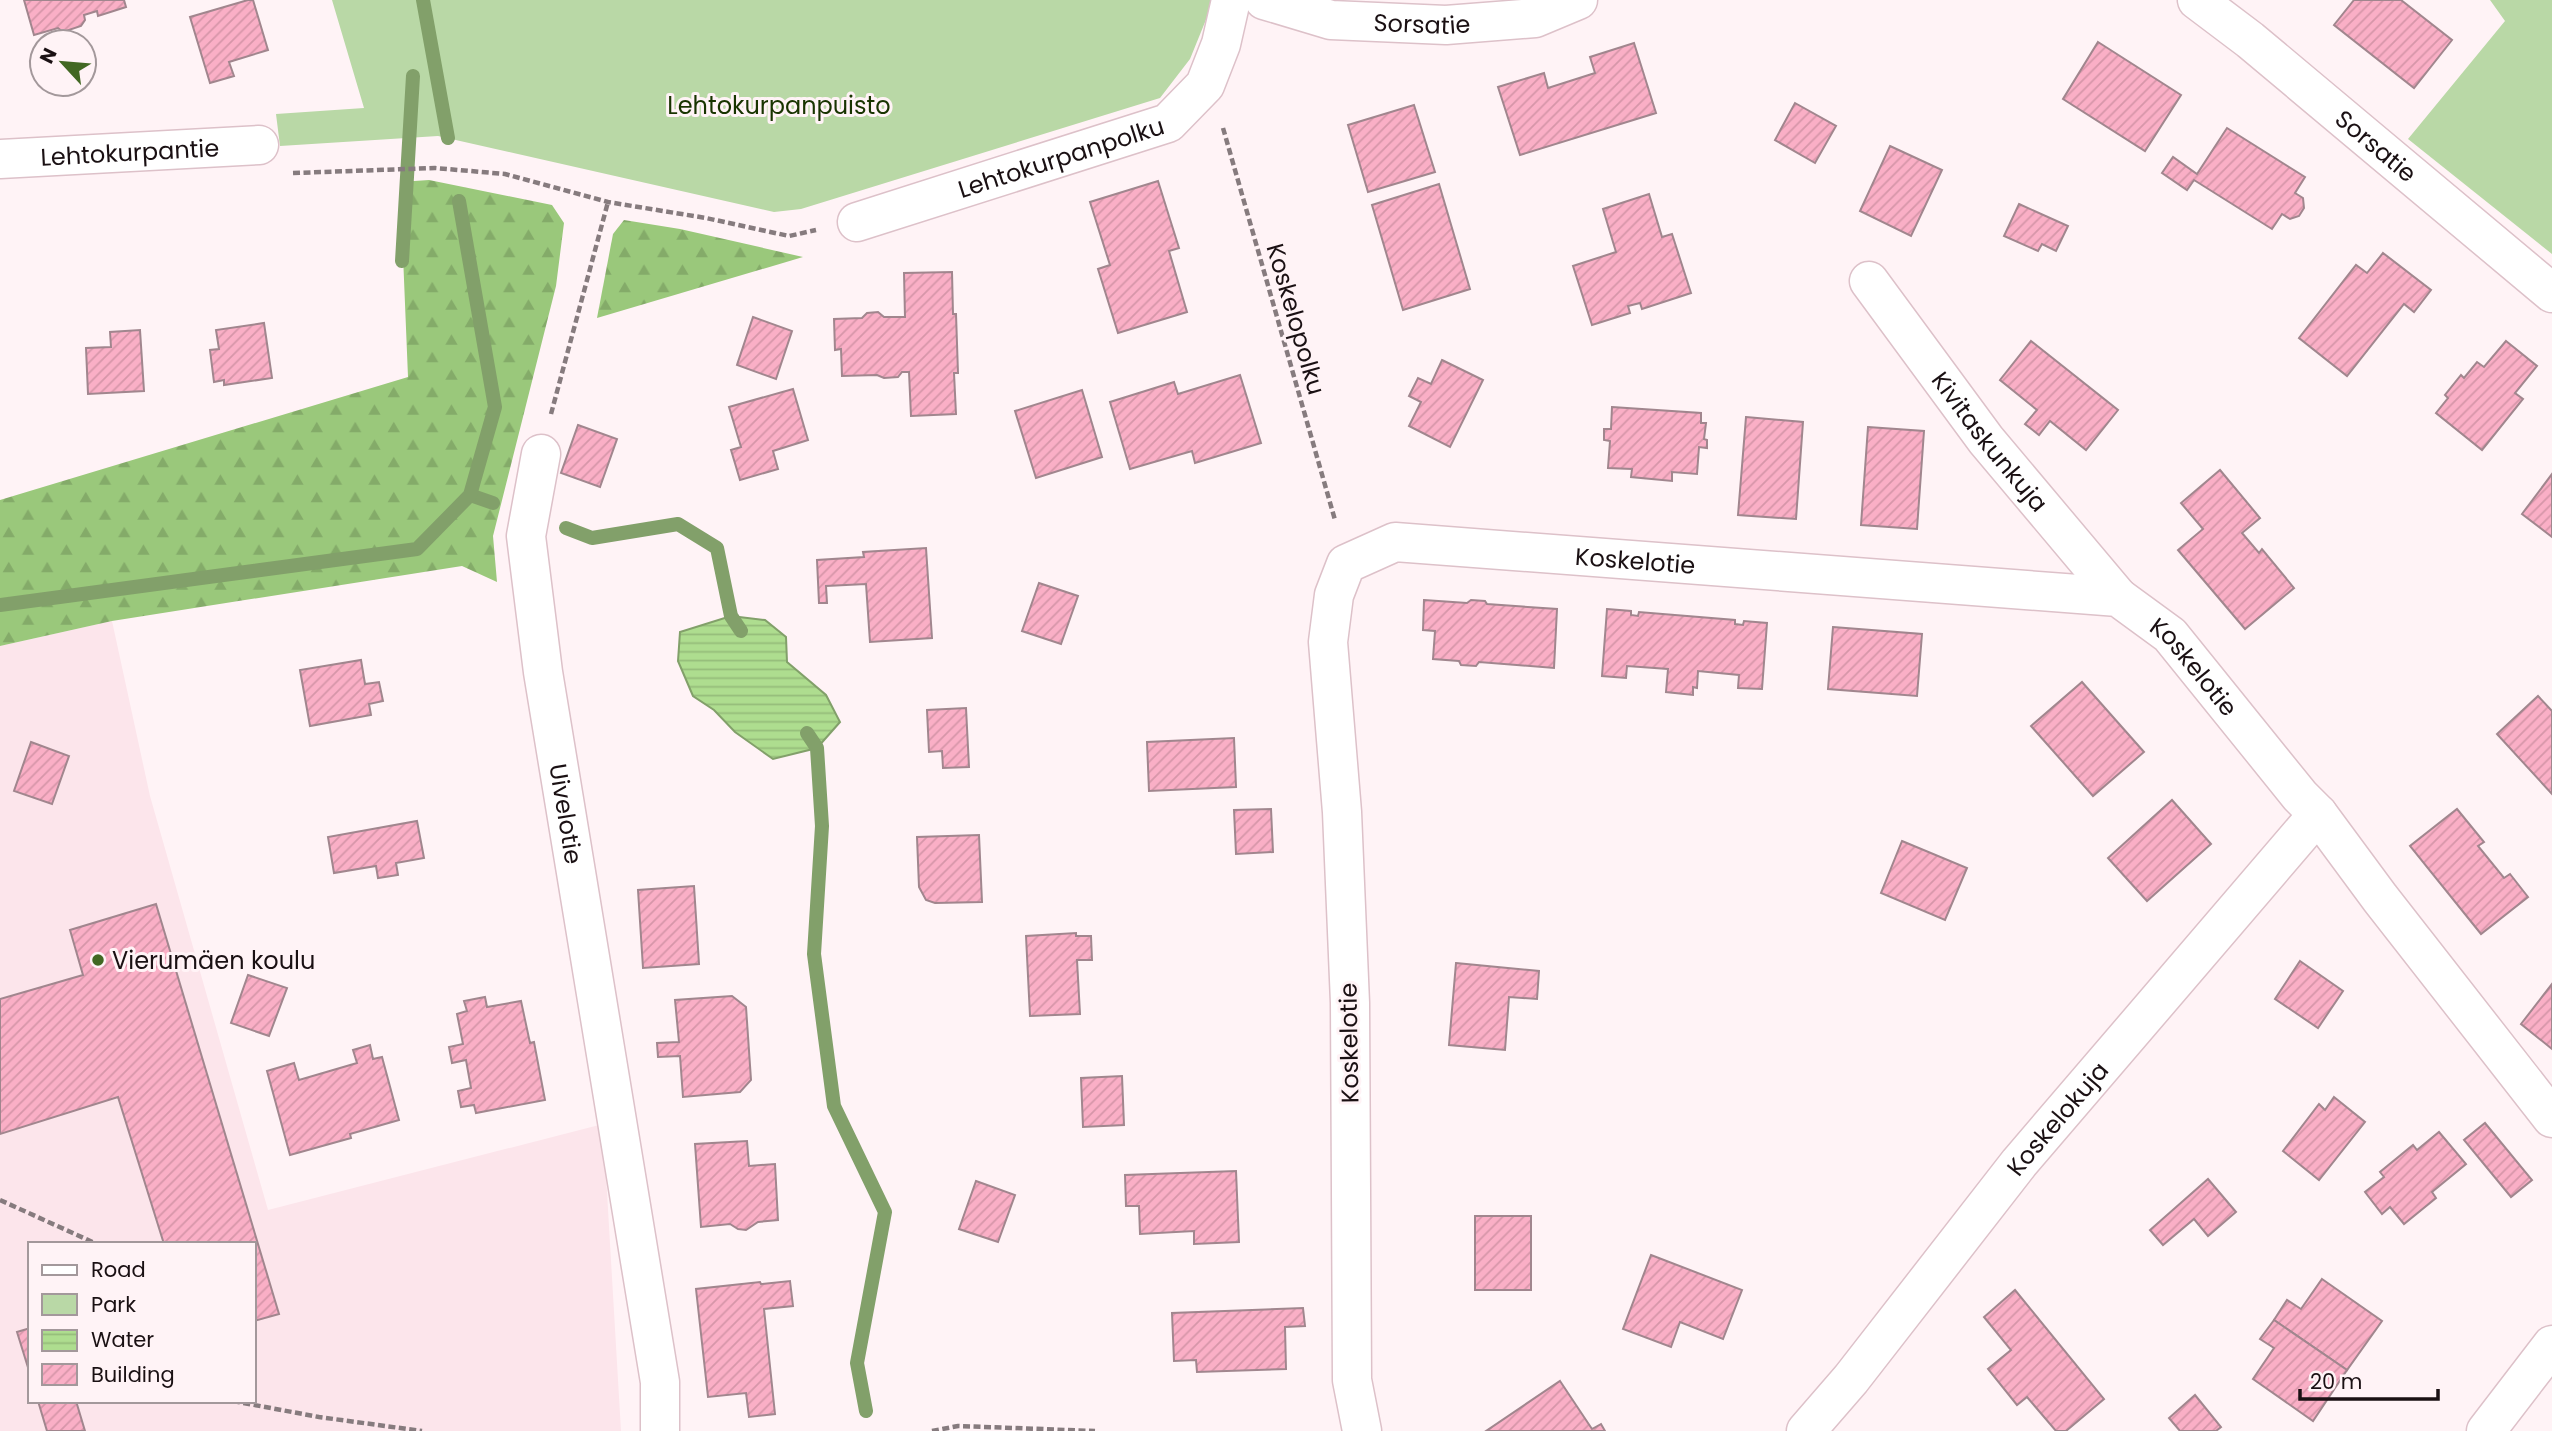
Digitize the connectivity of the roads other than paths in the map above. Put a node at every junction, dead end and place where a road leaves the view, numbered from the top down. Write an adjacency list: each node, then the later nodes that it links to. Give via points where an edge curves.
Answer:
1 (1231, 0): 7 (street, Lehtokurpanpolku, via 1205,85 1168,123)
2 (1264, 0): 3 (street, Sorsatie, via 1331,20 1446,25 1535,18)
3 (1578, 0)
4 (2197, 0): 9 (street, Sorsatie)
5 (258, 145): 6 (street, Lehtokurpantie)
6 (1, 152)
7 (857, 222)
8 (1870, 281): 11 (street, Kivitaskunkuja, via 1986,440)
9 (2552, 293)
10 (541, 454): 15 (street, Uivelotie, via 526,536 543,672 660,1382)
11 (2118, 597): 12 (street, Koskelotie, via 2170,635); 16 (street, Koskelotie, via 1395,542 1346,564 1334,595 1328,642 1342,812 1350,1003 1352,1380)
12 (2318, 814): 13 (street, Koskelotie); 17 (street, Koskelokuja, via 2019,1163)
13 (2552, 1118)
14 (2552, 1345): 18 (street)
15 (660, 1431)
16 (1362, 1431)
17 (1805, 1431)
18 (2486, 1431)

